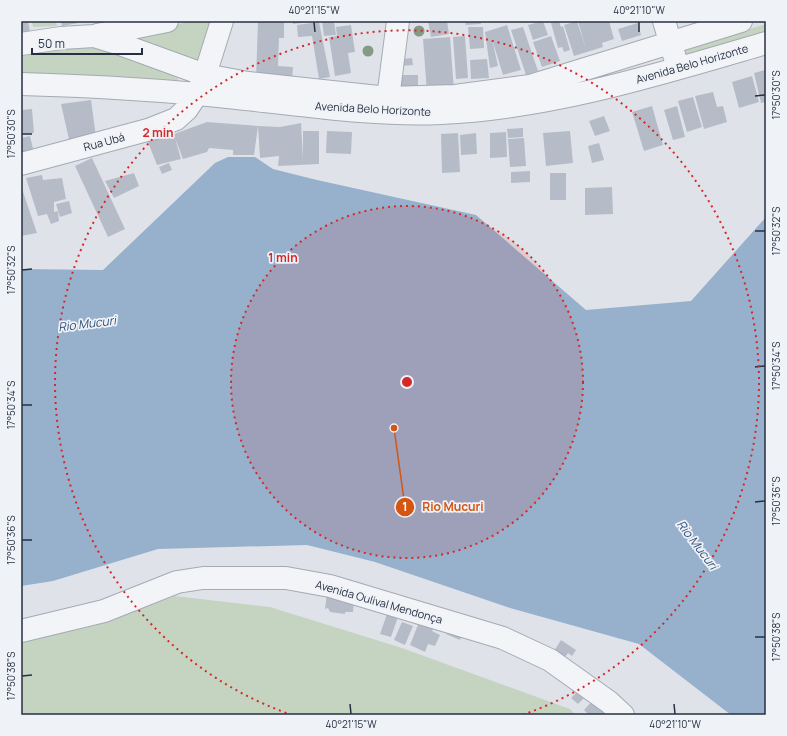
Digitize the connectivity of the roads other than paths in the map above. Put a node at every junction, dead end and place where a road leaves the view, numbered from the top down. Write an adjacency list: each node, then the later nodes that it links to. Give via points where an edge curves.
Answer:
1 (166, 21): 6 (street)
2 (222, 21): 12 (street, Rua Ubá)
3 (398, 21): 13 (street)
4 (664, 21): 9 (street)
5 (741, 21): 9 (street, Avenida Belo Horizonte)
6 (94, 36): 8 (street, Avenida Belo Horizonte); 12 (street, Avenida Belo Horizonte, via 117,43)
7 (766, 43): 10 (street, Avenida Belo Horizonte)
8 (21, 44)
9 (671, 44): 10 (street); 13 (street, Avenida Belo Horizonte, via 530,86 455,96)
10 (677, 69): 12 (street, Avenida Belo Horizonte, via 578,94 491,109 440,113 388,112)
11 (21, 84): 12 (street, Avenida Belo Horizonte)
12 (201, 85): 13 (street, Avenida Belo Horizonte, via 248,83); 14 (street, Rua Ubá, via 187,109 176,119 151,130)
13 (388, 98)
14 (21, 164)
15 (21, 631): 16 (street, Avenida Oulival Mendonça, via 104,611 177,582 203,578 286,578 330,586 503,638 550,660)
16 (624, 715)

